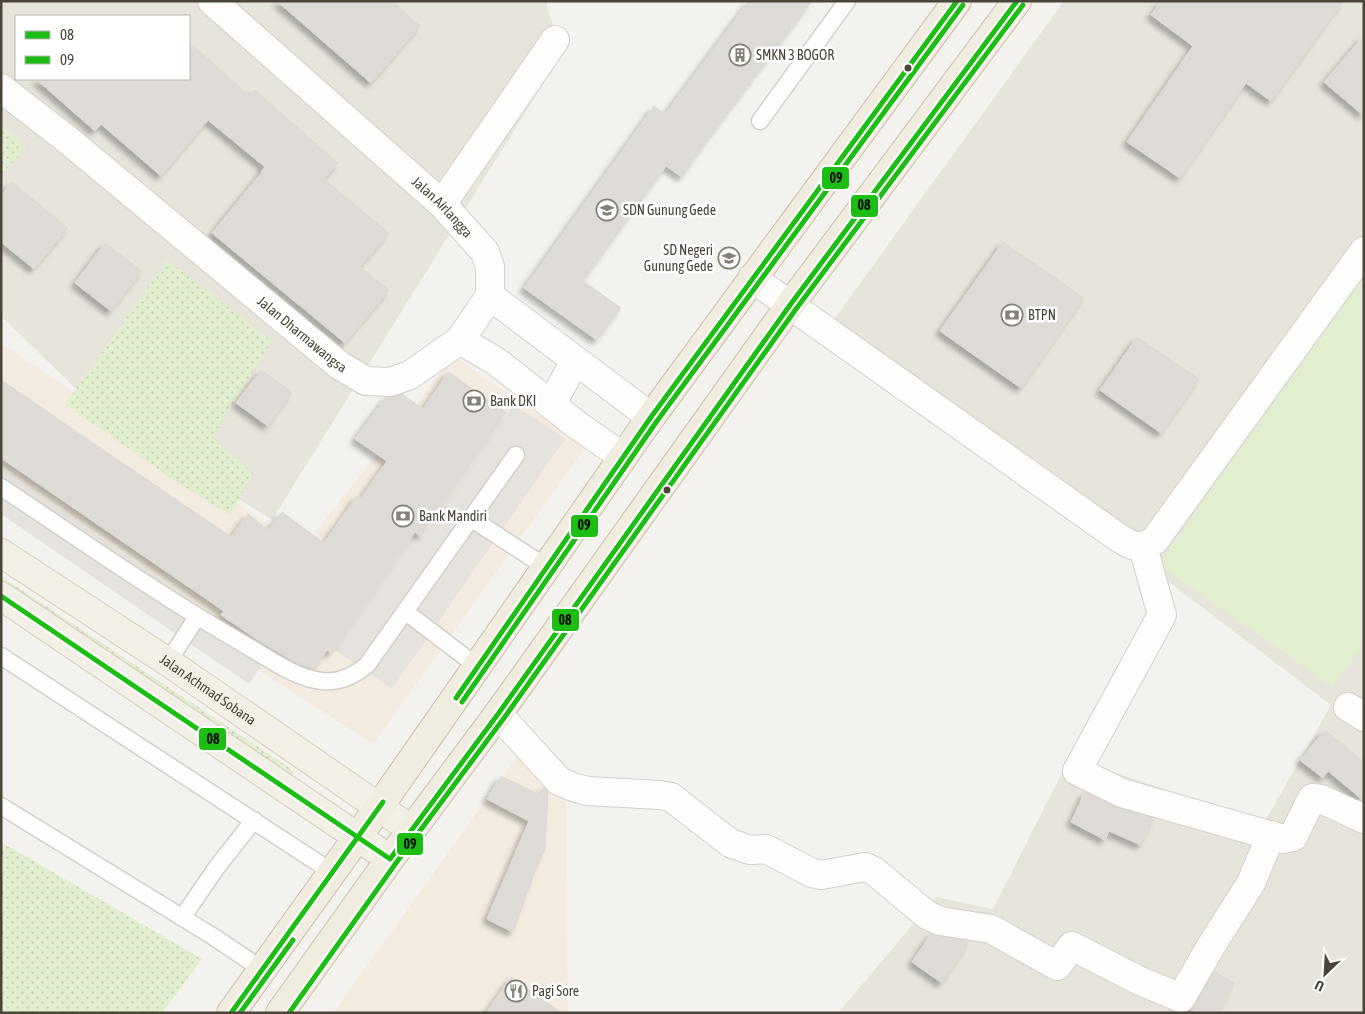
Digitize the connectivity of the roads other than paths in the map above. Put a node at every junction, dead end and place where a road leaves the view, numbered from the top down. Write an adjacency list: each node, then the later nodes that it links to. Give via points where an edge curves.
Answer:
1 (212, 1): 8 (street, Jalan Airlangga)
2 (847, 1): 7 (lane)
3 (957, 1): 10 (highway)
4 (1017, 1): 12 (highway)
5 (554, 40): 8 (street)
6 (1, 88): 13 (street, Jalan Dharmawangsa, via 339,365 366,382 390,382 410,375)
7 (760, 121)
8 (442, 204): 11 (street, Jalan Airlangga, via 485,252 492,282)
9 (1364, 251): 21 (street, via 1155,540)
10 (752, 278): 12 (street); 16 (highway)
11 (490, 296): 13 (street); 14 (street)
12 (790, 306): 21 (street, via 1119,538 1133,546); 30 (highway)
13 (460, 340): 15 (street, via 497,362)
14 (575, 361): 15 (street); 16 (street)
15 (551, 404): 18 (street)
16 (651, 417): 18 (highway)
17 (516, 455): 20 (lane)
18 (623, 457): 23 (highway)
19 (1, 487): 26 (lane)
20 (472, 519): 23 (lane); 25 (lane)
21 (1144, 547): 36 (street, via 1162,615 1077,771 1122,793)
22 (1, 553): 28 (main road, Jalan Achmad Sobana)
23 (546, 568): 29 (highway)
24 (1, 596): 37 (main road)
25 (406, 612): 26 (lane, via 367,665 355,675 338,681 322,681 292,671); 29 (lane)
26 (197, 617): 28 (lane)
27 (1, 656): 34 (lane)
28 (168, 662): 32 (main road, Jalan Achmad Sobana)
29 (478, 667): 32 (highway)
30 (498, 714): 35 (highway); 36 (street, via 559,781 573,787 671,797 730,843 750,850 766,849 821,875 865,867 926,915 940,921 991,930 1057,966 1072,946 1181,998 1251,883)
31 (1, 806): 40 (lane)
32 (380, 807): 35 (main road, Jalan Achmad Sobana); 37 (highway)
33 (1364, 819): 36 (street, via 1312,798 1294,837)
34 (254, 820): 39 (lane); 40 (lane)
35 (412, 830): 38 (highway)
36 (1271, 835)
37 (358, 836): 38 (main road); 39 (highway)
38 (390, 859): 43 (highway)
39 (332, 872): 41 (highway)
40 (182, 918): 41 (lane)
41 (263, 970): 42 (highway)
42 (231, 1013)
43 (280, 1013)

